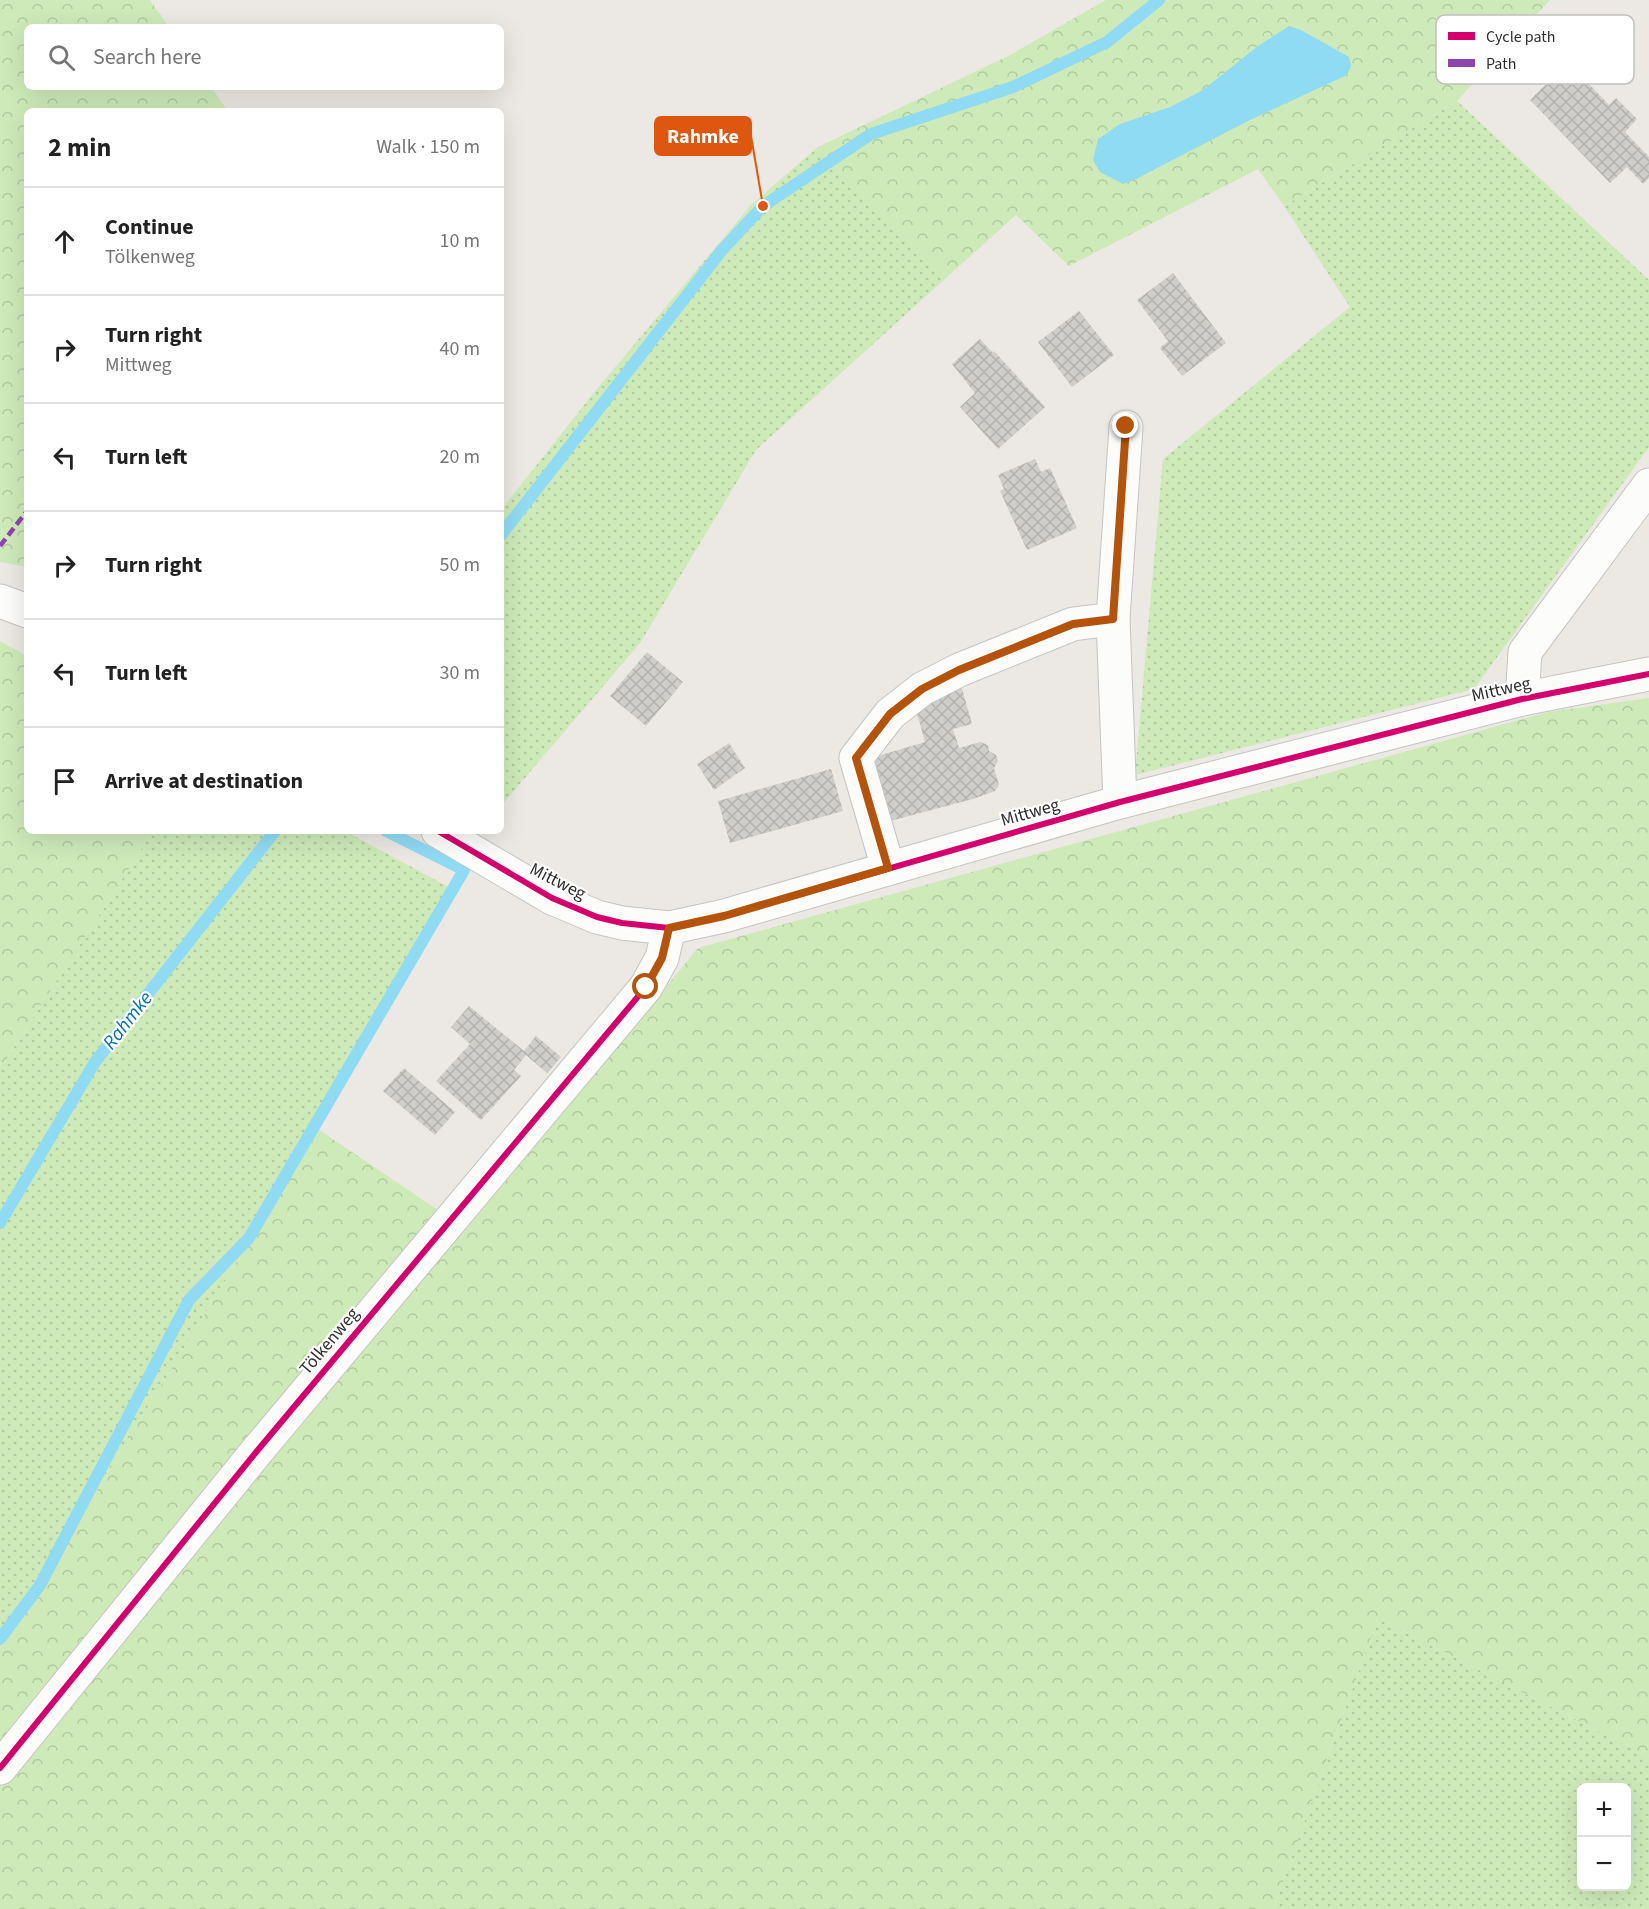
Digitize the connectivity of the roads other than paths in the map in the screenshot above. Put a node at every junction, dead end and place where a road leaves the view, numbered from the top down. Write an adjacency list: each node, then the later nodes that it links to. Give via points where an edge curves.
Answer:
1 (1126, 426): 5 (street)
2 (1649, 485): 7 (street, via 1524,652)
3 (0, 601): 4 (street)
4 (24, 610)
5 (1113, 619): 8 (street); 10 (street, via 1073,624 959,670 922,689 890,714 856,758)
6 (1649, 674): 7 (street, Mittweg)
7 (1522, 699): 8 (street, Mittweg)
8 (1120, 802): 10 (street, Mittweg)
9 (443, 834): 11 (street, Mittweg, via 552,898 597,917)
10 (888, 868): 11 (street, Mittweg)
11 (669, 928): 12 (street, Tölkenweg, via 662,958 646,987 257,1451)
12 (0, 1768)

